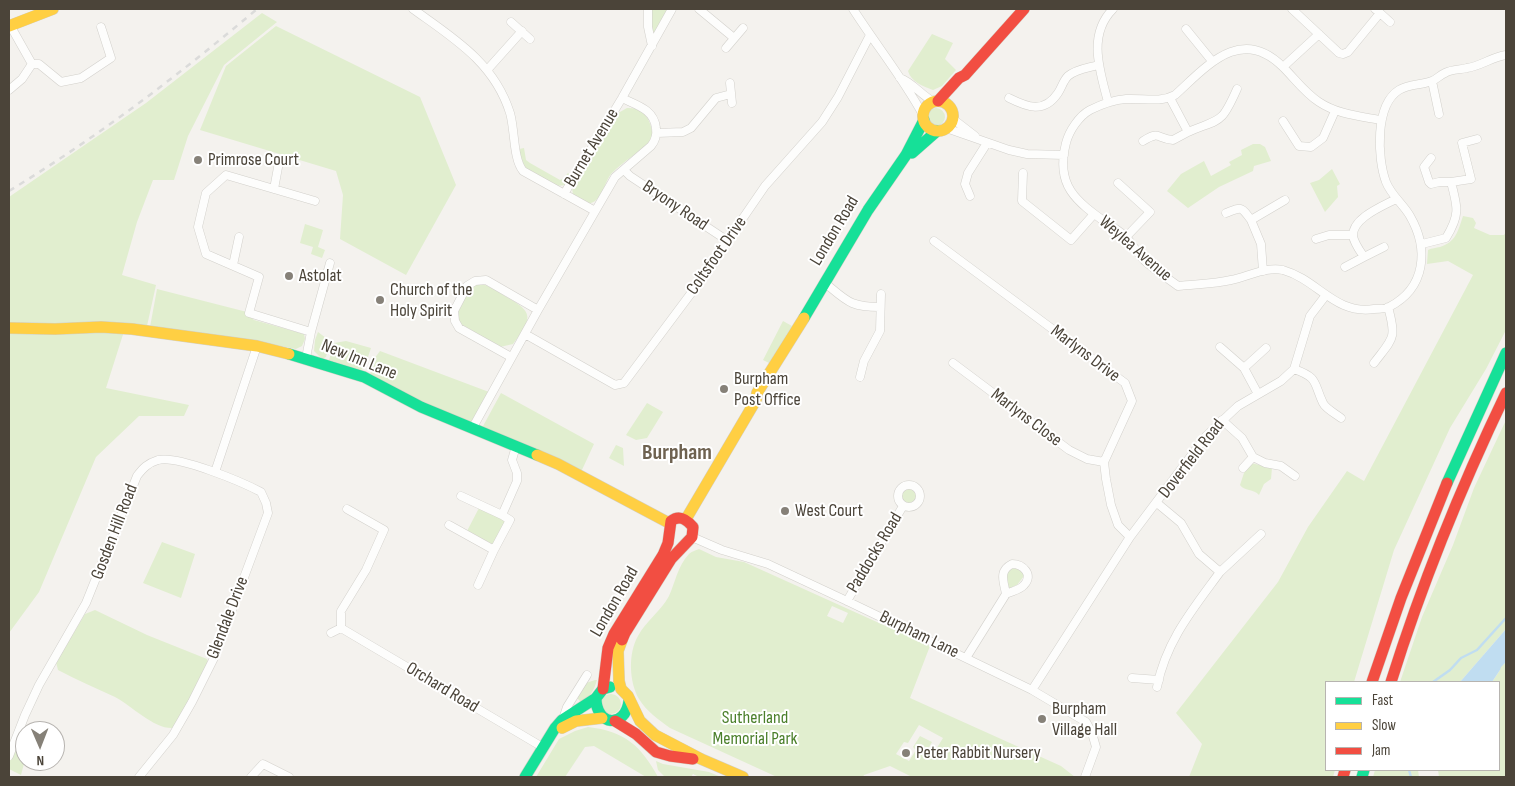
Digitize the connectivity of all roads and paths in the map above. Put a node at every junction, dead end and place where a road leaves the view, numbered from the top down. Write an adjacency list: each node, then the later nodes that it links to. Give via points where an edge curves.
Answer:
1 (53, 9): 13 (main road)
2 (413, 9): 29 (street, via 454,38)
3 (648, 9): 22 (street)
4 (672, 9): 22 (street, Burnet Avenue)
5 (699, 9): 20 (street)
6 (853, 9): 19 (street)
7 (1024, 9): 30 (main road)
8 (1112, 9): 27 (street, via 1101,26 1097,44)
9 (1292, 9): 18 (street)
10 (1378, 11): 12 (street); 18 (street, via 1348,52 1343,54)
11 (511, 22): 17 (street)
12 (1390, 22)
13 (9, 26): 26 (street)
14 (101, 27): 26 (street, via 111,58 81,78 61,82 39,64)
15 (743, 28): 20 (street)
16 (1186, 29): 25 (street)
17 (522, 31): 21 (street); 29 (street)
18 (1319, 34): 28 (street)
19 (870, 35): 31 (street); 78 (street, Coltsfoot Drive, via 822,122 765,186)
20 (734, 38): 23 (street)
21 (530, 39)
22 (652, 46): 37 (street, Burnet Avenue)
23 (726, 48)
24 (1506, 55): 32 (street, via 1445,73)
25 (1212, 61): 28 (street, via 1237,50 1249,50 1272,57); 39 (street)
26 (32, 64): 35 (street)
27 (1098, 65): 38 (street, via 1069,75 1050,103 1039,107 1026,106); 41 (street)
28 (1283, 67): 43 (street, via 1318,102)
29 (488, 69): 65 (street, via 510,112 518,166)
30 (965, 75): 40 (main road, via 958,78); 44 (main road)
31 (900, 78): 40 (street); 46 (street)
32 (1432, 81): 45 (street); 47 (street, via 1399,90 1389,101)
33 (730, 83): 36 (street)
34 (1238, 89): 50 (street, via 1222,118)
35 (9, 90)
36 (731, 94): 42 (street); 51 (street, via 716,98 691,128 683,132)
37 (622, 98): 51 (street, Burnet Avenue, via 651,114); 65 (street, Burnet Avenue)
38 (1009, 98)
39 (1170, 98): 41 (street); 50 (street)
40 (936, 102): 44 (main road, via 942,102); 46 (main road, via 927,106)
41 (1108, 102): 57 (street, via 1088,111 1077,122 1068,136)
42 (732, 103)
43 (1335, 111): 47 (street); 48 (street, via 1323,138 1311,147 1299,146)
44 (951, 113): 49 (main road); 52 (street)
45 (1439, 114)
46 (924, 118): 49 (main road, via 929,128); 56 (main road, London Road)
47 (1380, 120): 67 (street, via 1382,166 1386,182)
48 (1283, 121)
49 (942, 129): 52 (street); 56 (main road, London Road)
50 (1188, 132): 54 (street, via 1173,140 1157,135)
51 (657, 133): 60 (street, Burnet Avenue, via 651,146)
52 (978, 139): 55 (street)
53 (1477, 139): 62 (street, via 1462,143 1471,179)
54 (1143, 141)
55 (987, 143): 57 (street, via 1027,154); 66 (street, via 968,173 965,184)
56 (907, 155): 87 (main road, London Road, via 882,189)
57 (1064, 155): 72 (street, Weylea Avenue, via 1069,190)
58 (1431, 158): 62 (street, via 1424,167 1430,183)
59 (279, 162): 64 (street)
60 (624, 170): 70 (street, Burnet Avenue, via 615,177); 78 (street, Bryony Road)
61 (1023, 173): 72 (street, via 1022,201 1071,240)
62 (1451, 182): 80 (street, via 1457,204 1456,221 1446,238)
63 (1118, 183): 76 (street, via 1150,212)
64 (274, 189): 69 (street); 84 (street, via 226,174 206,193 198,227 206,254)
65 (564, 194): 70 (street, Burnet Avenue)
66 (970, 196)
67 (1396, 199): 74 (street, via 1359,221); 80 (street, via 1409,214)
68 (1285, 200): 73 (street)
69 (315, 201)
70 (595, 211): 92 (street, Burnet Avenue)
71 (1226, 213): 73 (street, via 1243,209)
72 (1094, 214): 76 (street, Weylea Avenue)
73 (1251, 220): 86 (street, via 1261,244)
74 (1353, 235): 77 (street, via 1329,235); 82 (street)
75 (239, 237): 84 (street)
76 (1126, 237): 86 (street, Weylea Avenue, via 1144,260 1178,286 1231,280)
77 (1316, 239)
78 (728, 241): 95 (street, Coltsfoot Drive, via 624,383 615,385)
79 (934, 241): 114 (street, Marlyns Drive, via 1124,382 1132,401)
80 (1422, 244): 91 (street, via 1422,262 1415,283)
81 (1384, 247): 82 (street)
82 (1364, 257): 85 (street)
83 (330, 263): 94 (street)
84 (232, 265): 94 (street, via 259,277 249,313)
85 (1345, 268)
86 (1263, 272): 89 (street, Weylea Avenue, via 1280,269 1300,276)
87 (825, 283): 90 (street, via 854,305); 123 (main road, London Road, via 778,371 762,398 756,400)
88 (881, 294): 90 (street)
89 (1326, 295): 91 (street, Weylea Avenue, via 1352,310); 105 (street, via 1310,316)
90 (880, 307): 106 (street, via 880,331 864,361)
91 (1388, 307): 103 (street, via 1394,334)
92 (538, 310): 95 (street, Burnet Avenue); 100 (street, via 486,280 466,286 454,311 454,321 459,328)
93 (9, 328): 96 (main road, New Inn Lane, via 132,329)
94 (311, 332): 101 (street)
95 (525, 334): 100 (street, Burnet Avenue)
96 (257, 346): 101 (main road, New Inn Lane); 116 (street)
97 (1220, 347): 104 (street)
98 (1266, 348): 104 (street)
99 (1506, 353): 140 (main road, via 1446,480 1412,564)
100 (511, 357): 111 (street, Burnet Avenue)
101 (306, 358): 111 (main road, New Inn Lane, via 364,377)
102 (953, 363): 114 (street, Marlyns Close, via 1069,450 1087,459)
103 (1374, 363)
104 (1244, 368): 108 (street)
105 (1294, 369): 108 (street, Doverfield Road); 109 (street, via 1312,378 1324,405)
106 (860, 377)
107 (1506, 393): 141 (main road, via 1432,562)
108 (1258, 394): 110 (street, Doverfield Road)
109 (1341, 418)
110 (1222, 420): 113 (street, via 1242,438); 119 (street, Doverfield Road, via 1206,436)
111 (472, 429): 112 (main road, New Inn Lane)
112 (516, 446): 122 (street, via 512,460 517,481); 124 (main road, New Inn Lane, via 558,464)
113 (1253, 457): 115 (street); 117 (street, via 1281,466)
114 (1104, 462): 128 (street, via 1118,525)
115 (1242, 468)
116 (215, 472): 151 (street, Gosden Hill Road, via 160,460 147,465 137,476 86,603 39,685); 153 (street, Glendale Drive, via 261,492 268,513 214,658 173,735)
117 (1296, 476)
118 (461, 496): 122 (street)
119 (1157, 503): 128 (street, Doverfield Road); 131 (street, via 1181,523 1199,554)
120 (903, 506): 134 (street, Paddocks Road)
121 (346, 509): 135 (street, via 384,530 366,570 341,611)
122 (502, 515): 130 (street, via 510,520)
123 (686, 519): 124 (main road, via 677,518); 129 (main road, via 693,527)
124 (669, 524): 127 (main road, London Road)
125 (449, 525): 130 (street)
126 (1260, 534): 131 (street)
127 (669, 536): 129 (main road, via 678,543); 144 (main road, London Road, via 663,555 614,634)
128 (1130, 537): 143 (street)
129 (690, 539): 134 (street, Burpham Lane, via 768,564); 142 (main road, London Road, via 671,559 625,632 618,651)
130 (494, 550): 132 (street)
131 (1220, 572): 139 (street, via 1168,650 1158,684)
132 (478, 585)
133 (1006, 594): 137 (street)
134 (847, 601): 137 (street, Burpham Lane)
135 (341, 628): 136 (street); 150 (street, Orchard Road)
136 (331, 633)
137 (966, 658): 143 (street, Burpham Lane)
138 (587, 675): 147 (street)
139 (1132, 678)
140 (1372, 681)
141 (1391, 681)
142 (621, 689): 144 (main road, via 612,686); 145 (main road, London Road)
143 (1032, 690): 158 (street, Burpham Lane, via 1086,722 1096,747)
144 (599, 694): 146 (main road, London Road, via 596,709); 147 (main road)
145 (629, 701): 148 (main road, via 625,716); 152 (main road, London Road, via 640,721 655,735)
146 (602, 718): 148 (main road); 149 (main road, via 576,721)
147 (562, 720): 149 (main road)
148 (615, 721): 152 (main road, via 656,752)
149 (550, 737): 150 (main road)
150 (544, 748): 156 (main road)
151 (9, 756)
152 (701, 759): 157 (main road)
153 (139, 777)
154 (251, 777): 155 (street, via 263,764)
155 (289, 777)
156 (525, 777)
157 (743, 777)
158 (1085, 777)

